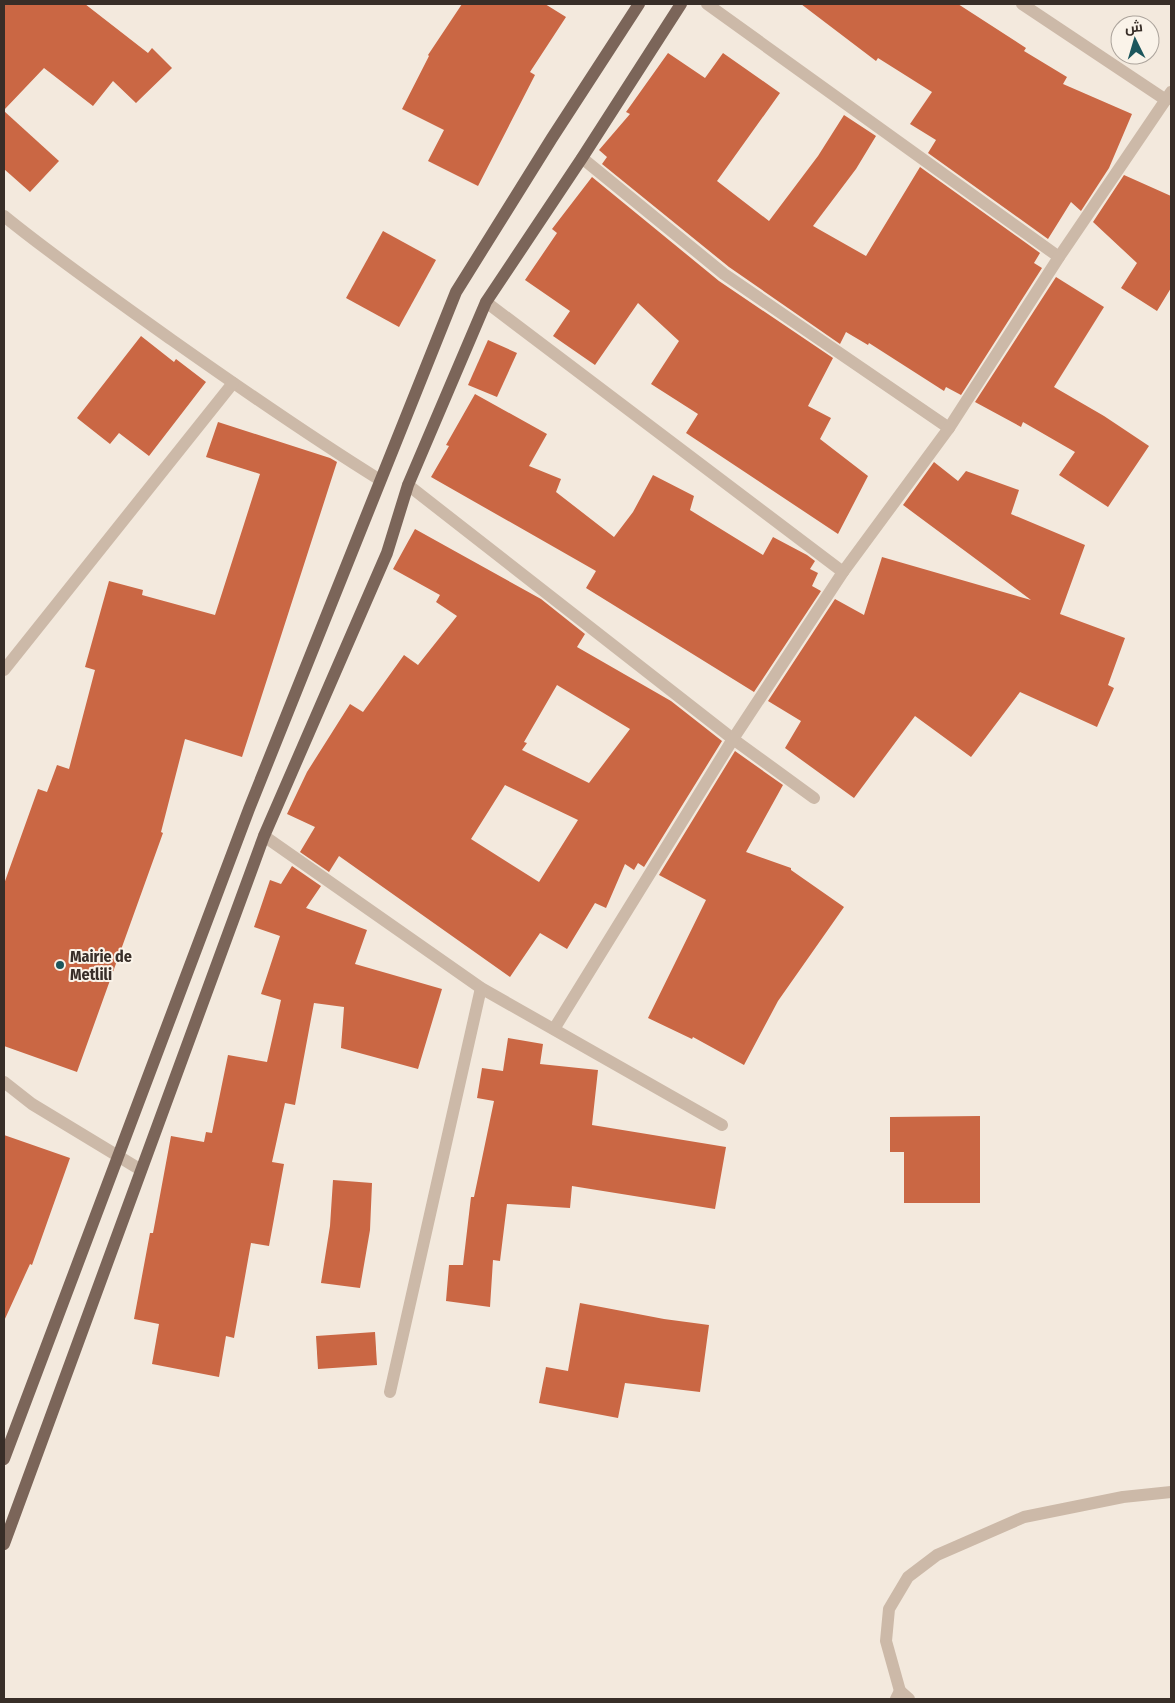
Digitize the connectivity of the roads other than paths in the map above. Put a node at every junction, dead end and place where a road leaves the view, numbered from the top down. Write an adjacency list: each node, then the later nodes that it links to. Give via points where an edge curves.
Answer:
1 (639, 4): 12 (main road, via 456,292)
2 (680, 4): 6 (main road)
3 (707, 4): 8 (street)
4 (1022, 4): 5 (street)
5 (1169, 96): 8 (street)
6 (582, 158): 9 (main road); 11 (street, via 724,274)
7 (4, 216): 10 (street, via 48,252)
8 (1059, 256): 11 (street)
9 (486, 302): 13 (main road); 14 (street)
10 (233, 383): 12 (street); 15 (street)
11 (949, 428): 14 (street)
12 (380, 480): 23 (main road, via 249,809)
13 (408, 485): 16 (street); 18 (main road, via 387,553)
14 (843, 572): 16 (street)
15 (4, 670)
16 (733, 739): 17 (street); 20 (street)
17 (814, 798)
18 (264, 836): 19 (street); 24 (main road)
19 (481, 988): 20 (street); 25 (street)
20 (554, 1029): 22 (street)
21 (4, 1082): 23 (street, via 32,1104)
22 (722, 1125)
23 (119, 1157): 24 (street); 26 (main road)
24 (141, 1170): 28 (main road)
25 (390, 1392)
26 (4, 1459)
27 (1171, 1492): 29 (street, via 1123,1497 1024,1517 937,1555 908,1577 889,1609 886,1641)
28 (4, 1544)
29 (902, 1696)

